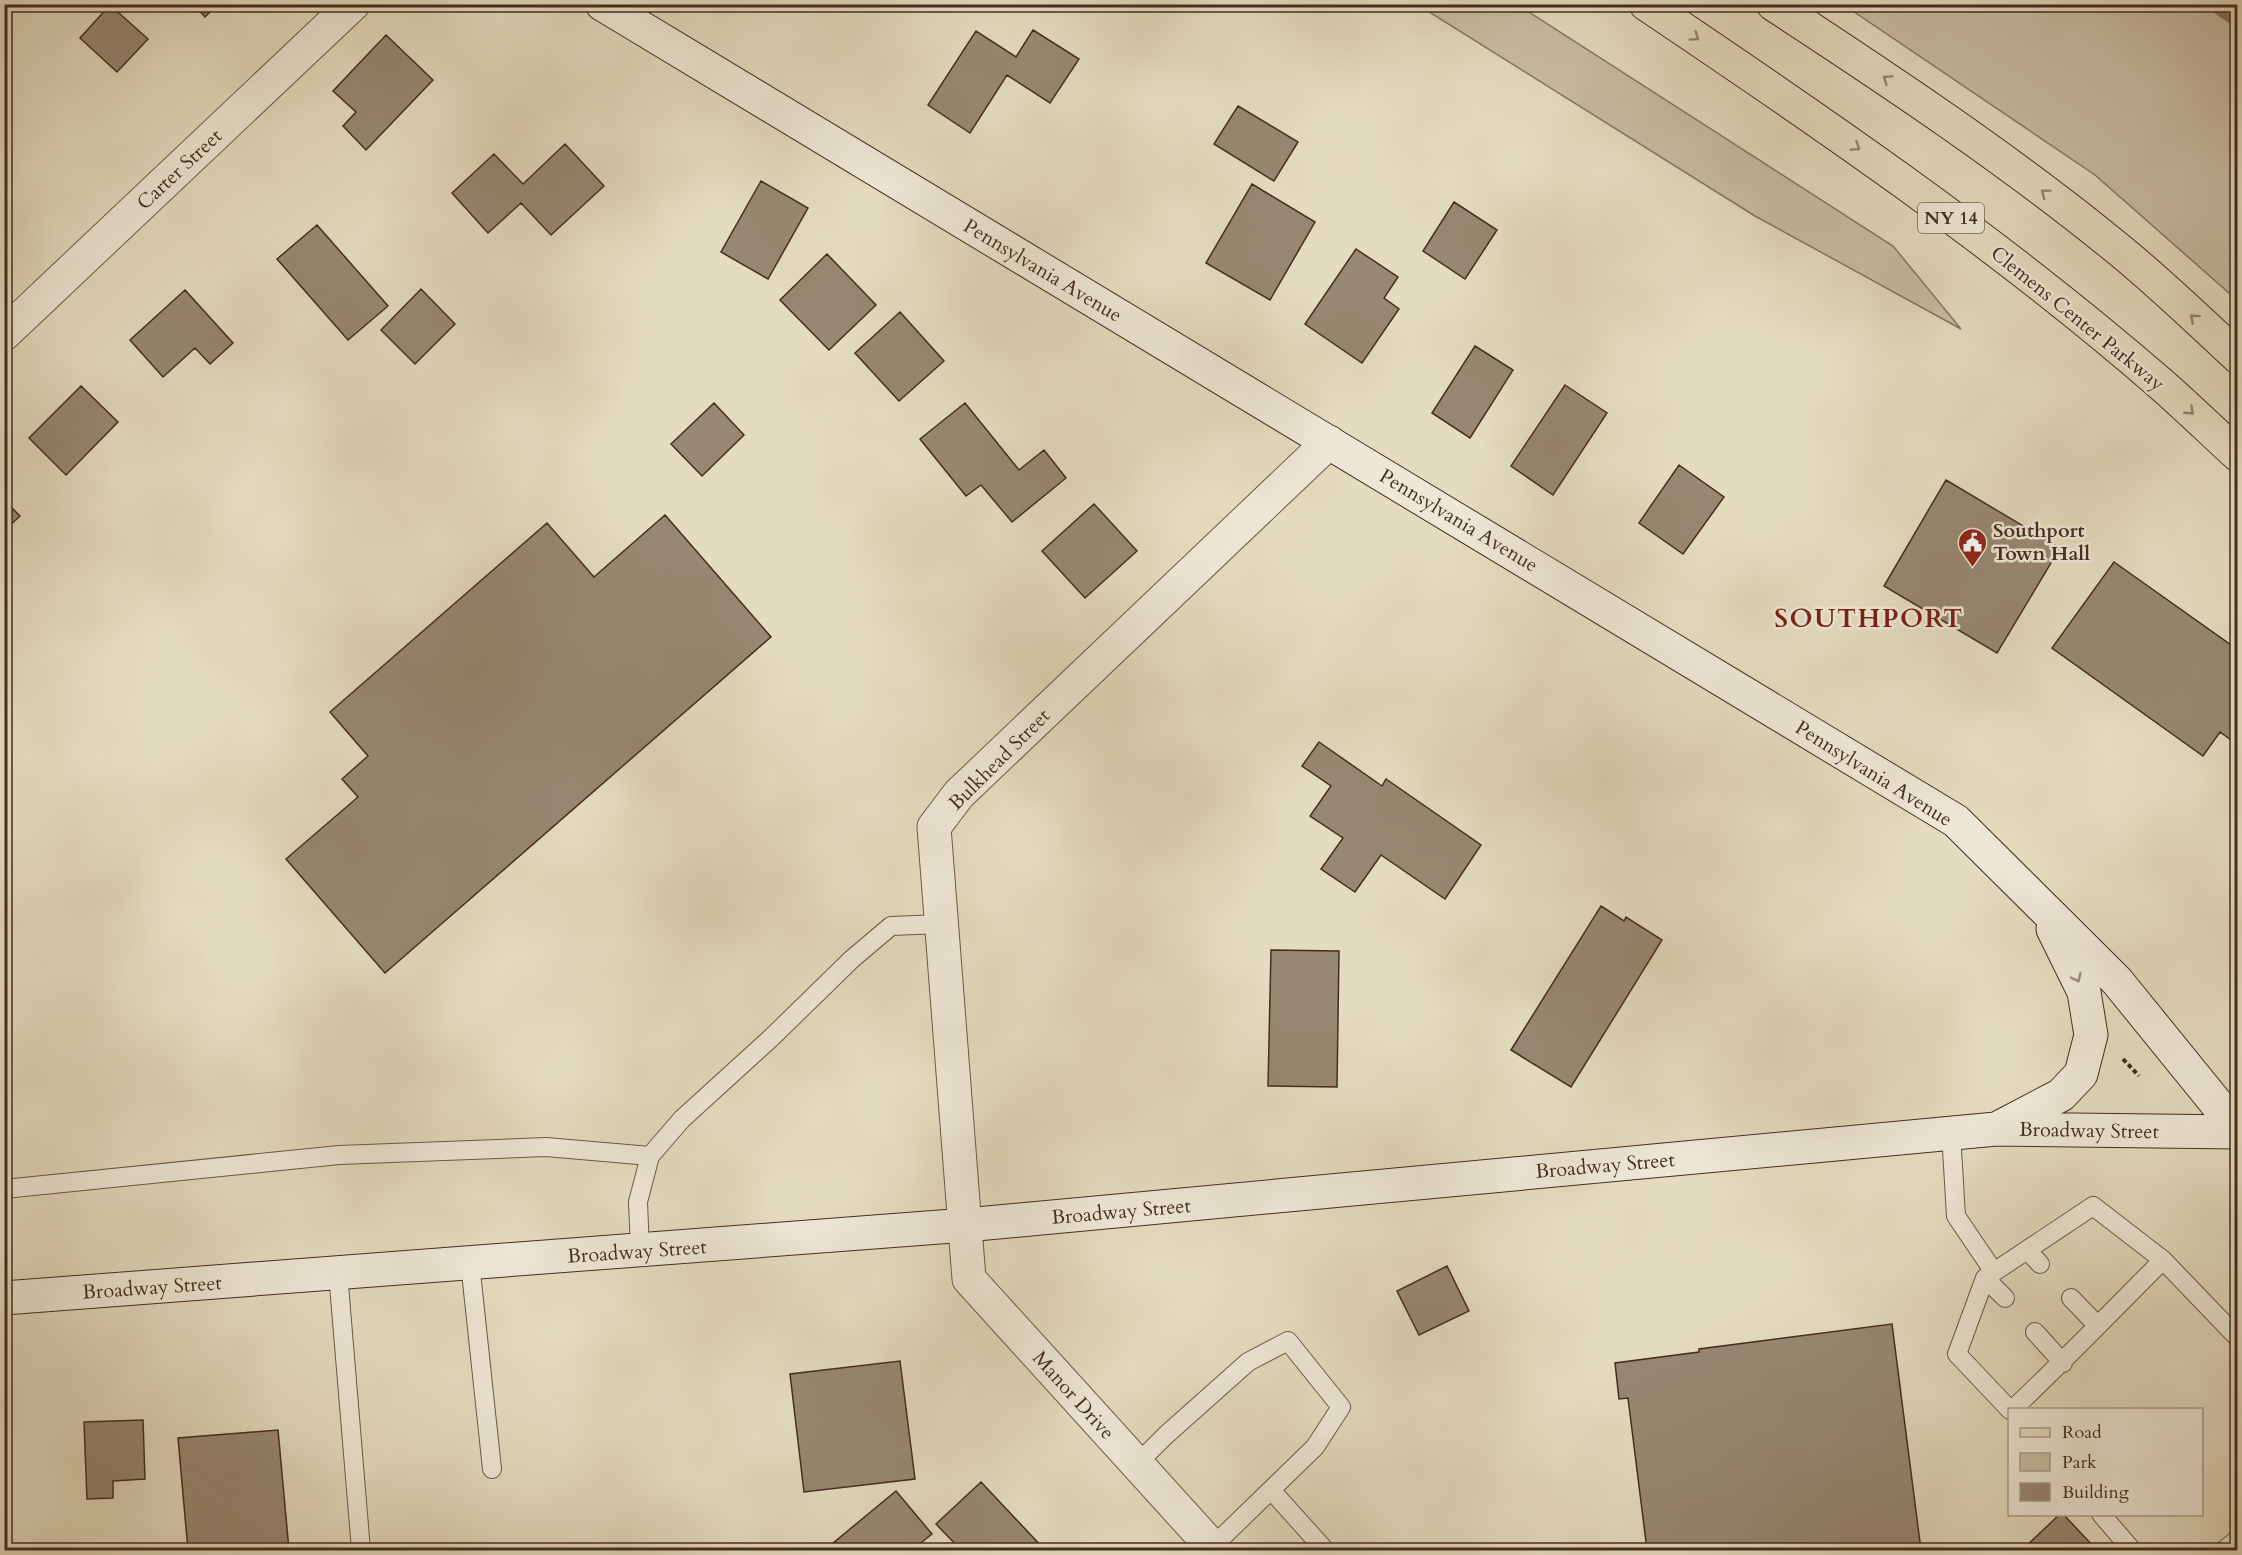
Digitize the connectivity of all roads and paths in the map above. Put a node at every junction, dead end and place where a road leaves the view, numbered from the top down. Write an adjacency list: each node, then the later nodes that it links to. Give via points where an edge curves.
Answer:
1 (353, 4): 5 (street, Carter Street)
2 (603, 4): 7 (street, Pennsylvania Avenue)
3 (1646, 4): 8 (main road, Clemens Center Parkway / NY 14, one-way to 8, via 1881,164 2052,294 2161,384)
4 (1773, 4): 6 (main road, one-way to 4, via 2095,231 1880,74)
5 (4, 334)
6 (2238, 357)
7 (1329, 442): 9 (street, Pennsylvania Avenue, via 1956,821); 10 (street, Bulkhead Street, via 959,794 934,826)
8 (2238, 455)
9 (2042, 906): 13 (street, one-way to 13, via 2084,992 2091,1035 2081,1074 2061,1095); 14 (street, Pennsylvania Avenue, via 2117,981)
10 (942, 924): 16 (lane, via 891,926 682,1119); 18 (street, Bulkhead Street)
11 (2119, 1056): 12 (path)
12 (2139, 1076)
13 (1996, 1129): 14 (street, Broadway Street); 15 (street, Broadway Street)
14 (2238, 1131)
15 (1951, 1133): 18 (street, Broadway Street); 25 (lane, via 1956,1216)
16 (650, 1156): 17 (lane, via 546,1147 339,1155); 19 (lane, via 638,1202)
17 (4, 1189)
18 (966, 1226): 19 (street, Broadway Street); 35 (street, Manor Drive, via 969,1280)
19 (640, 1250): 22 (street, Broadway Street)
20 (2027, 1250): 21 (lane, via 2093,1206); 23 (lane); 25 (lane)
21 (2163, 1260): 29 (lane); 31 (lane)
22 (470, 1263): 24 (street, Broadway Street); 36 (lane)
23 (2040, 1264)
24 (338, 1273): 28 (street, Broadway Street); 41 (lane)
25 (1990, 1275): 26 (lane); 33 (lane, via 1957,1354)
26 (2005, 1298)
27 (2071, 1298): 29 (lane)
28 (4, 1299)
29 (2097, 1325): 32 (lane)
30 (2035, 1332): 32 (lane)
31 (2238, 1338)
32 (2063, 1363): 34 (lane)
33 (2009, 1408)
34 (2013, 1408)
35 (1137, 1464): 37 (lane, via 1248,1362 1288,1341 1341,1407 1315,1447); 40 (street, Manor Drive)
36 (492, 1469)
37 (1271, 1490): 40 (lane); 42 (lane)
38 (2102, 1516): 43 (lane)
39 (2238, 1539): 44 (lane)
40 (1213, 1549)
41 (361, 1551)
42 (1325, 1551)
43 (2132, 1551)
44 (2224, 1551)

